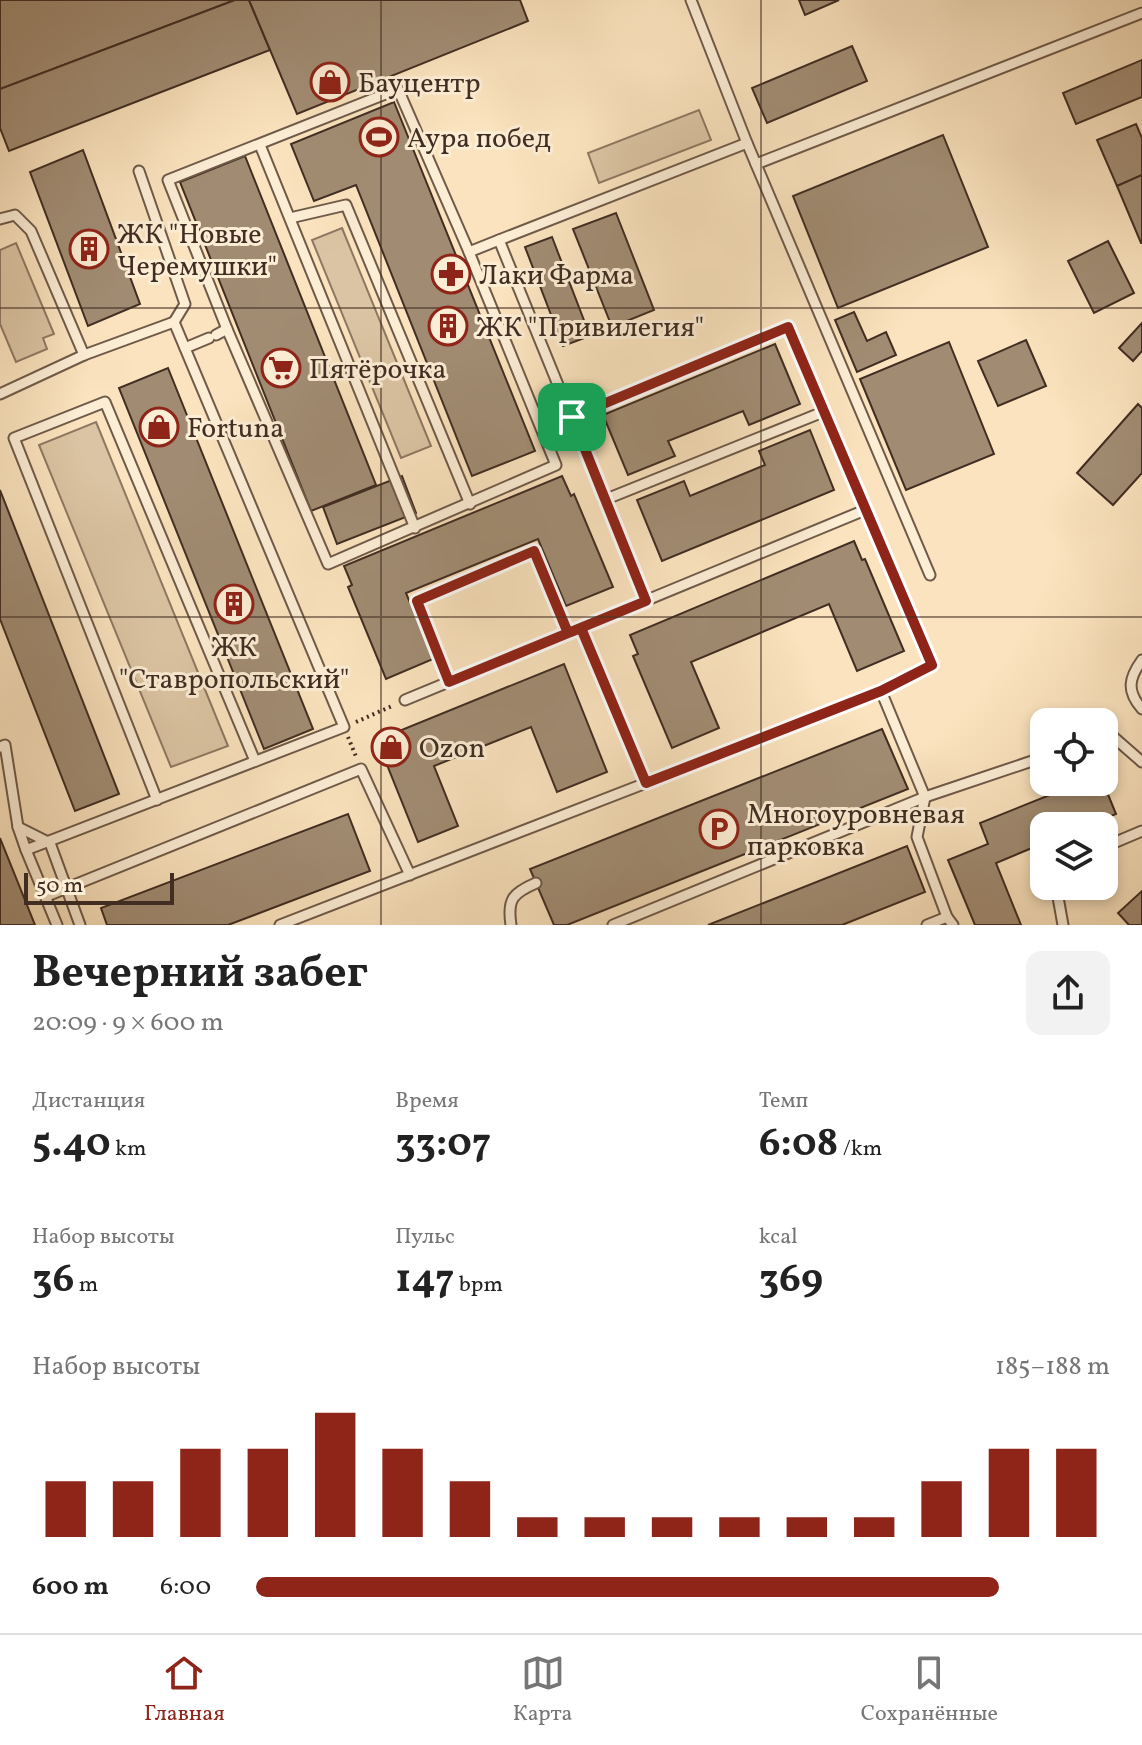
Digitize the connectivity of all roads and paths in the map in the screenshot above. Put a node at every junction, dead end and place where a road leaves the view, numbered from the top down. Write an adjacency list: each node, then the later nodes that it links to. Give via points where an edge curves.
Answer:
1 (691, 0): 3 (lane)
2 (1142, 13): 5 (lane)
3 (747, 143): 5 (lane); 9 (lane)
4 (260, 145): 7 (lane); 10 (lane, via 398,89); 12 (lane, via 168,180)
5 (756, 164): 22 (lane)
6 (139, 171): 11 (lane, via 185,304)
7 (290, 218): 19 (lane, via 346,205); 21 (lane)
8 (0, 219): 14 (lane, via 15,215 31,231)
9 (499, 240): 10 (lane); 17 (lane)
10 (469, 252): 19 (lane, via 556,465)
11 (174, 322): 13 (lane); 14 (lane)
12 (227, 329): 13 (lane); 21 (lane, via 328,564)
13 (185, 348): 31 (lane)
14 (84, 355): 15 (lane)
15 (0, 394)
16 (823, 412): 17 (lane, via 788,327); 18 (lane); 20 (lane)
17 (572, 417): 18 (lane)
18 (604, 500): 23 (lane)
19 (470, 504): 21 (lane)
20 (865, 510): 23 (lane); 28 (lane, via 932,665)
21 (415, 528)
22 (930, 575)
23 (646, 601): 24 (lane)
24 (581, 628): 25 (lane); 39 (lane)
25 (568, 633): 27 (lane); 27 (lane, via 534,551 417,601)
26 (1142, 660): 30 (lane, via 1129,686)
27 (449, 682): 29 (lane)
28 (881, 691): 39 (lane); 40 (lane)
29 (405, 700): 31 (path)
30 (1142, 709)
31 (344, 727): 35 (lane); 38 (path)
32 (0, 734): 34 (lane)
33 (1118, 741): 37 (lane)
34 (2, 746): 42 (lane)
35 (255, 761): 41 (lane); 41 (lane, via 105,402 14,438)
36 (1030, 762): 40 (lane)
37 (1142, 762)
38 (361, 769): 47 (lane); 49 (lane)
39 (646, 783): 47 (lane)
40 (925, 797): 52 (lane, via 917,837); 57 (lane)
41 (157, 800): 45 (lane)
42 (18, 827): 45 (lane); 46 (lane)
43 (1142, 831): 44 (lane)
44 (1118, 841)
45 (50, 843): 46 (lane); 49 (lane)
46 (26, 850): 50 (lane)
47 (410, 875): 55 (lane)
48 (536, 883): 56 (lane, via 511,899)
49 (66, 887): 50 (lane); 54 (lane)
50 (47, 896): 53 (lane)
51 (1059, 900): 59 (lane)
52 (950, 921): 58 (lane)
53 (57, 925)
54 (80, 925)
55 (280, 925)
56 (511, 925)
57 (613, 925)
58 (927, 925)
59 (1063, 925)

